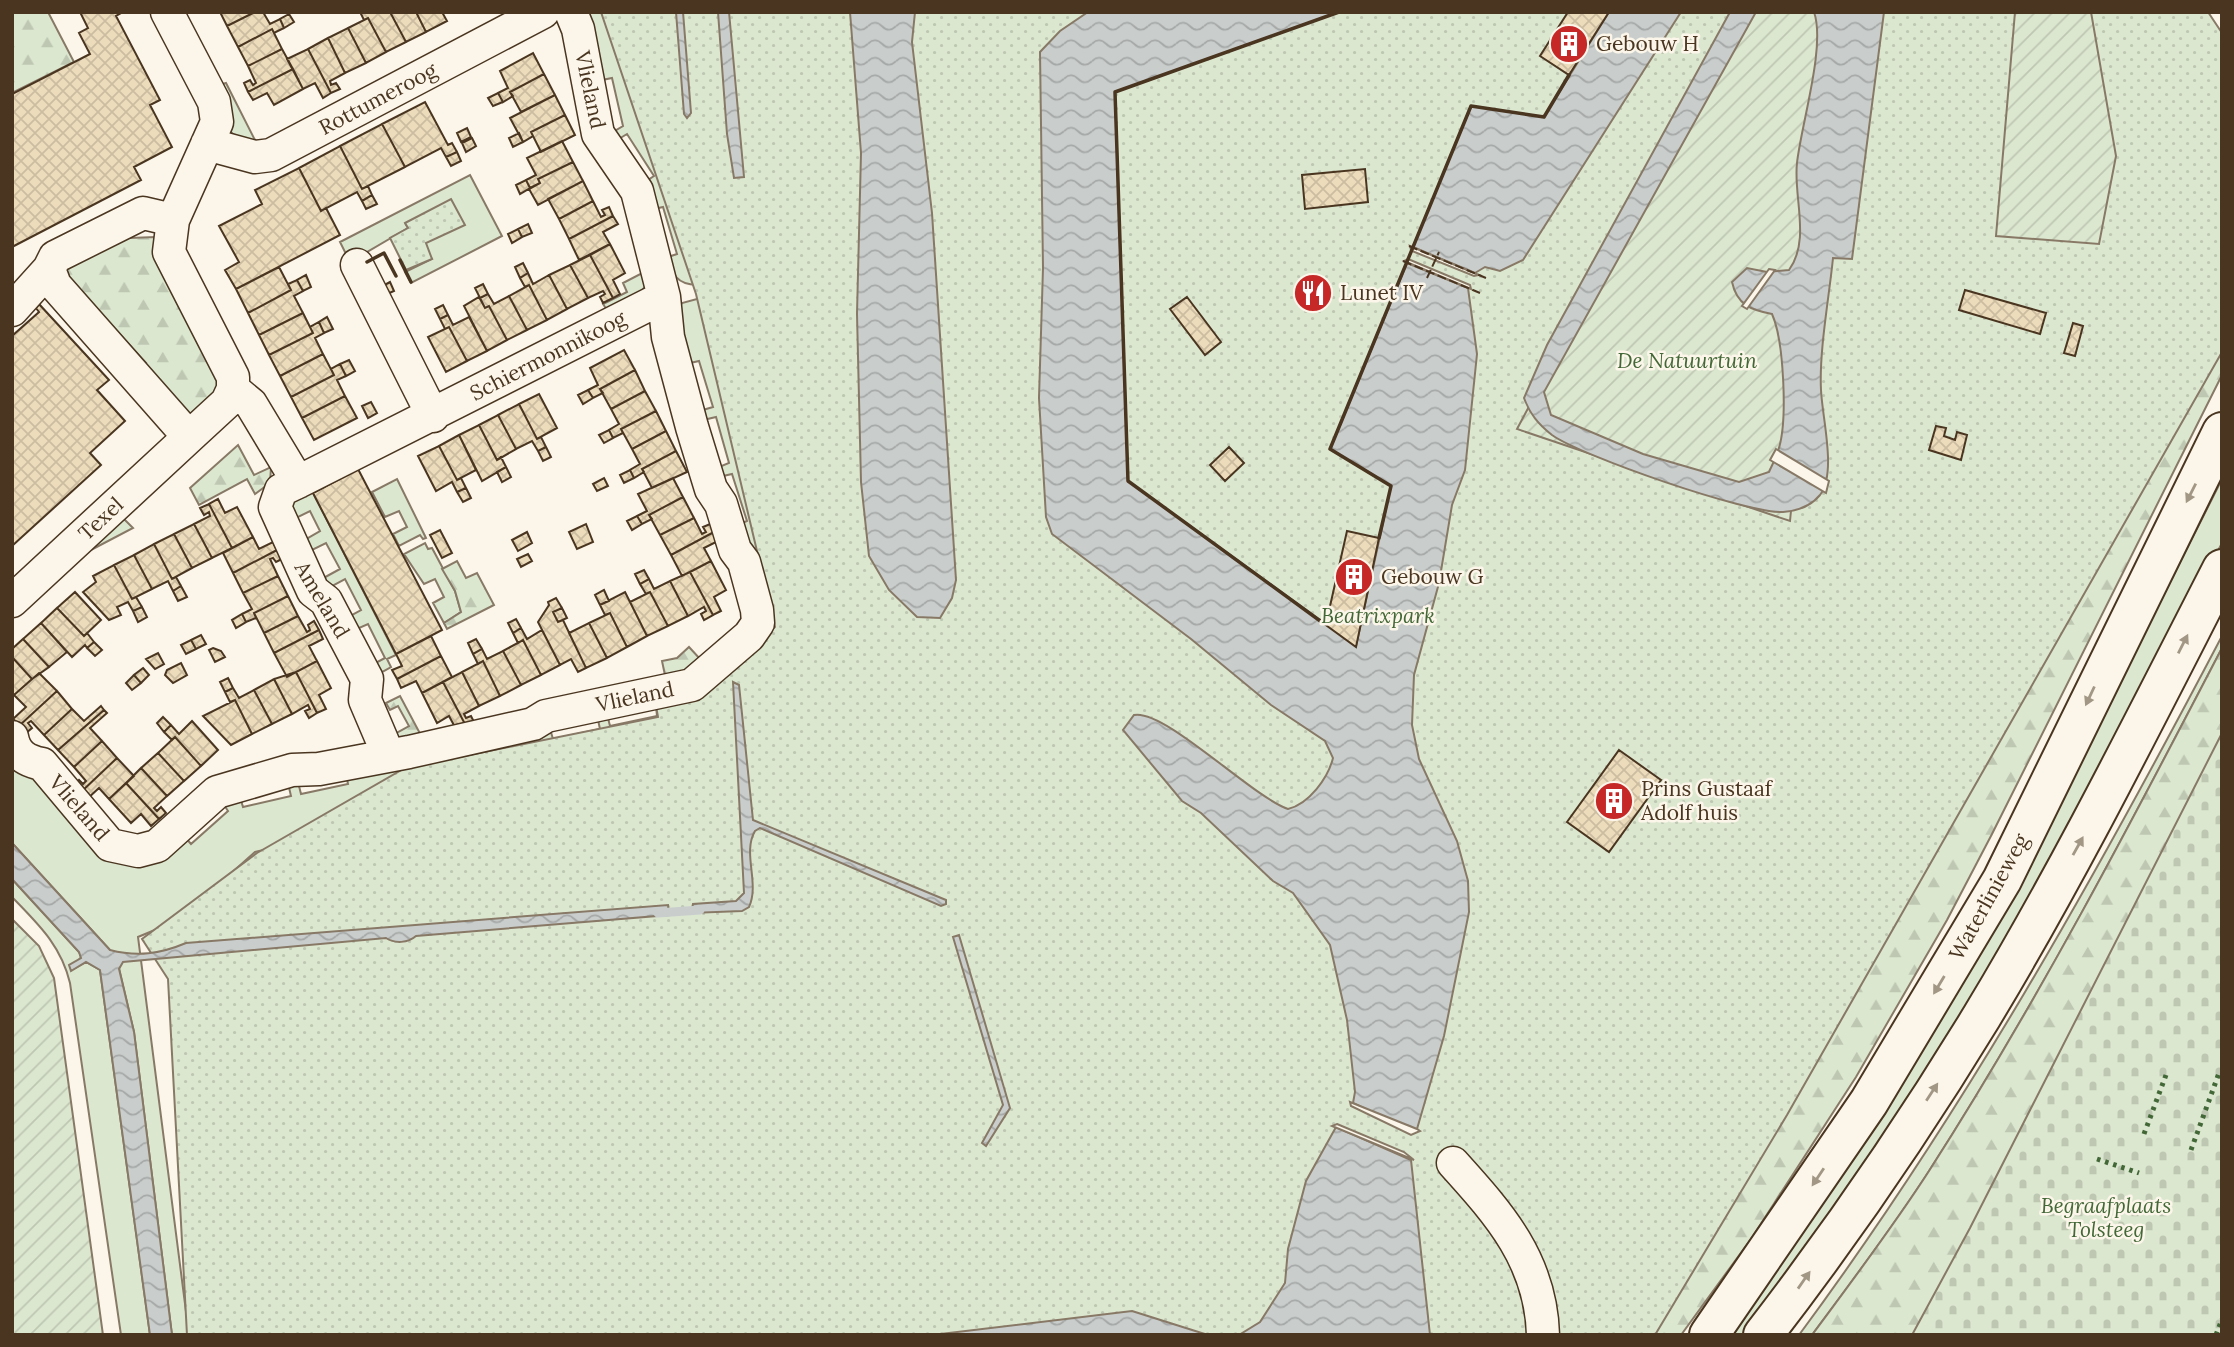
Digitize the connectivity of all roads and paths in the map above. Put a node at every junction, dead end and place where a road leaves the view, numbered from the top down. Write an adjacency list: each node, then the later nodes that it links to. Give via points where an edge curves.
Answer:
1 (167, 12): 4 (street, via 214,102)
2 (543, 12): 4 (street, Rottumeroog, via 271,155 255,157)
3 (571, 12): 8 (street, Vlieland, via 598,134 637,191)
4 (212, 133): 5 (street)
5 (173, 220): 7 (street, via 143,213 55,257); 10 (street, via 169,252 233,377)
6 (357, 265): 11 (street)
7 (49, 269): 9 (street); 13 (street, via 55,285)
8 (664, 297): 11 (street, Schiermonnikoog); 18 (street, Vlieland, via 668,337 696,439 711,489 744,562 758,623 692,685)
9 (12, 310)
10 (233, 389): 13 (street, via 227,402); 14 (street, via 251,404)
11 (433, 416): 14 (street, Schiermonnikoog)
12 (2222, 432): 21 (main road, Waterlinieweg, one-way to 21, via 2002,880 1868,1102)
13 (189, 437): 16 (street, Texel)
14 (298, 482): 18 (street, Ameland, via 281,490 275,507 313,591 327,601 367,679 365,700)
15 (2222, 569): 22 (main road, one-way to 15, via 1902,1140 1982,1016 2079,845)
16 (12, 601)
17 (12, 737): 18 (street, Vlieland, via 20,755 42,764 110,845 138,851 157,846 217,792 292,770)
18 (388, 754)
19 (1453, 1163): 20 (street, via 1516,1239 1533,1279)
20 (1542, 1335)
21 (1709, 1335)
22 (1763, 1335)

